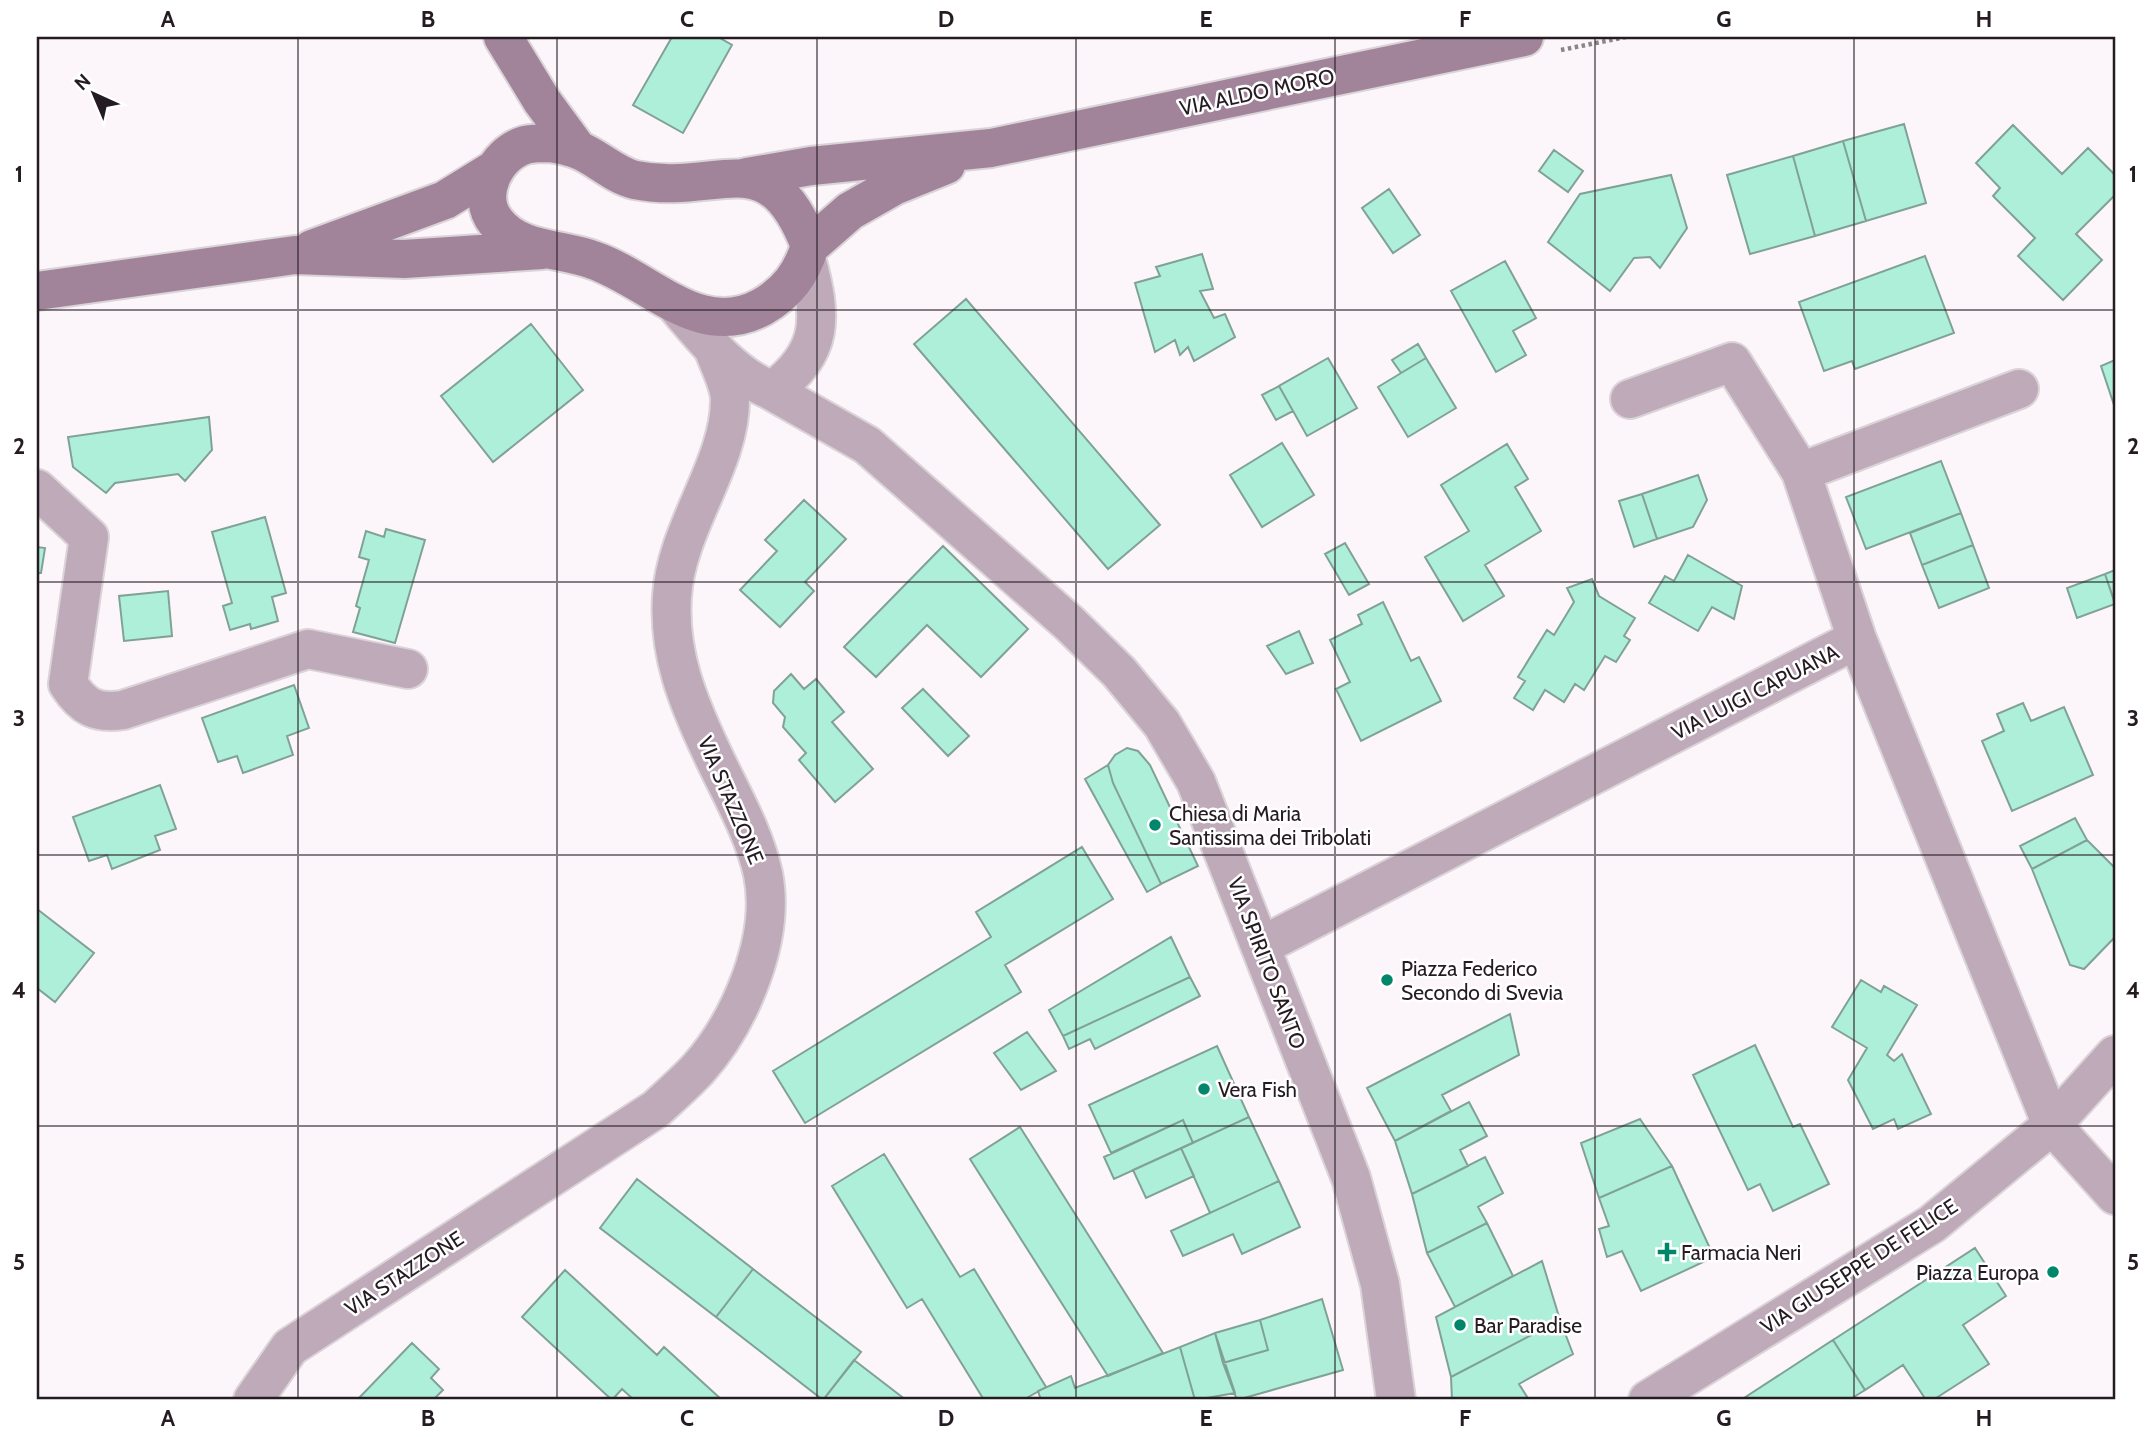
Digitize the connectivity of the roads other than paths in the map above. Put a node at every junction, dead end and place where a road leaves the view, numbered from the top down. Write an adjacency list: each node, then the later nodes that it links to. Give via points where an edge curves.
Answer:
1 (1524, 37): 3 (main road, VIA ALDO MORO)
2 (506, 43): 4 (main road); 5 (main road, via 518,106 516,127)
3 (990, 148): 6 (main road); 8 (main road, via 894,186 850,211)
4 (578, 150): 5 (main road, via 551,143 524,146); 6 (main road, via 629,178 659,184)
5 (499, 163): 7 (main road, via 486,194 494,221); 9 (main road, via 445,200)
6 (747, 177): 8 (main road, via 774,188 792,205)
7 (542, 250): 9 (main road, via 404,259); 11 (main road, via 593,260)
8 (808, 252): 11 (main road, via 796,279 776,299 743,317 704,317); 13 (street, via 816,296)
9 (295, 255): 10 (main road)
10 (37, 291)
11 (674, 303): 12 (street)
12 (714, 350): 15 (street, via 748,381); 26 (street, VIA STAZZONE, via 730,397 728,427 677,558 673,639 684,692 752,838 764,875 766,915 756,967 733,1017 699,1068 656,1109 290,1347)
13 (810, 352): 15 (street, via 796,373); 17 (street, via 822,386)
14 (2019, 389): 18 (street)
15 (772, 391): 17 (street)
16 (1630, 399): 18 (street, via 1732,362)
17 (867, 445): 22 (street, VIA SPIRITO SANTO, via 1069,623 1163,724 1196,782)
18 (1801, 472): 20 (street)
19 (37, 489): 21 (street, via 89,537 68,684 80,702 102,713 308,649)
20 (1857, 639): 22 (street, VIA LUIGI CAPUANA); 24 (street, VIA LUIGI CAPUANA)
21 (408, 669)
22 (1261, 946): 27 (street, VIA SPIRITO SANTO, via 1351,1178 1380,1284)
23 (2115, 1055): 24 (street, VIA GIUSEPPE DE FELICE)
24 (2052, 1125): 25 (street); 28 (street, VIA GIUSEPPE DE FELICE, via 1932,1224)
25 (2115, 1195)
26 (253, 1400)
27 (1396, 1400)
28 (1648, 1400)

